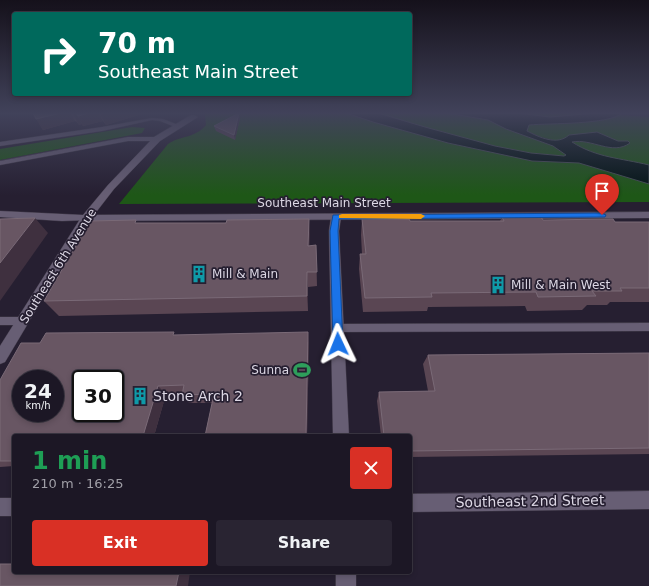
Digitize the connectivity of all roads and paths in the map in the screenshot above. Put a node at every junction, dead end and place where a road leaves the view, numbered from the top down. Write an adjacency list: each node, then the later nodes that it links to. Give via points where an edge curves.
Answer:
1 (25, 140): 4 (lane)
2 (121, 140): 5 (lane)
3 (156, 140): 9 (street, Southeast 6th Avenue, via 110,187)
4 (0, 144)
5 (0, 163)
6 (0, 214): 9 (street, Southeast Main Street)
7 (649, 215): 8 (street, Southeast Main Street)
8 (336, 216): 9 (street, Southeast Main Street); 13 (street, via 334,231)
9 (86, 218): 11 (street, Southeast 6th Avenue)
10 (0, 321): 11 (lane)
11 (22, 322): 14 (street, Southeast 6th Avenue)
12 (649, 327): 13 (lane)
13 (338, 328): 15 (street)
14 (0, 358)
15 (341, 434)
16 (649, 500): 17 (street, Southeast 2nd Street)
17 (412, 503)
18 (0, 507): 19 (street)
19 (12, 507)
20 (346, 574): 21 (street)
21 (346, 586)

